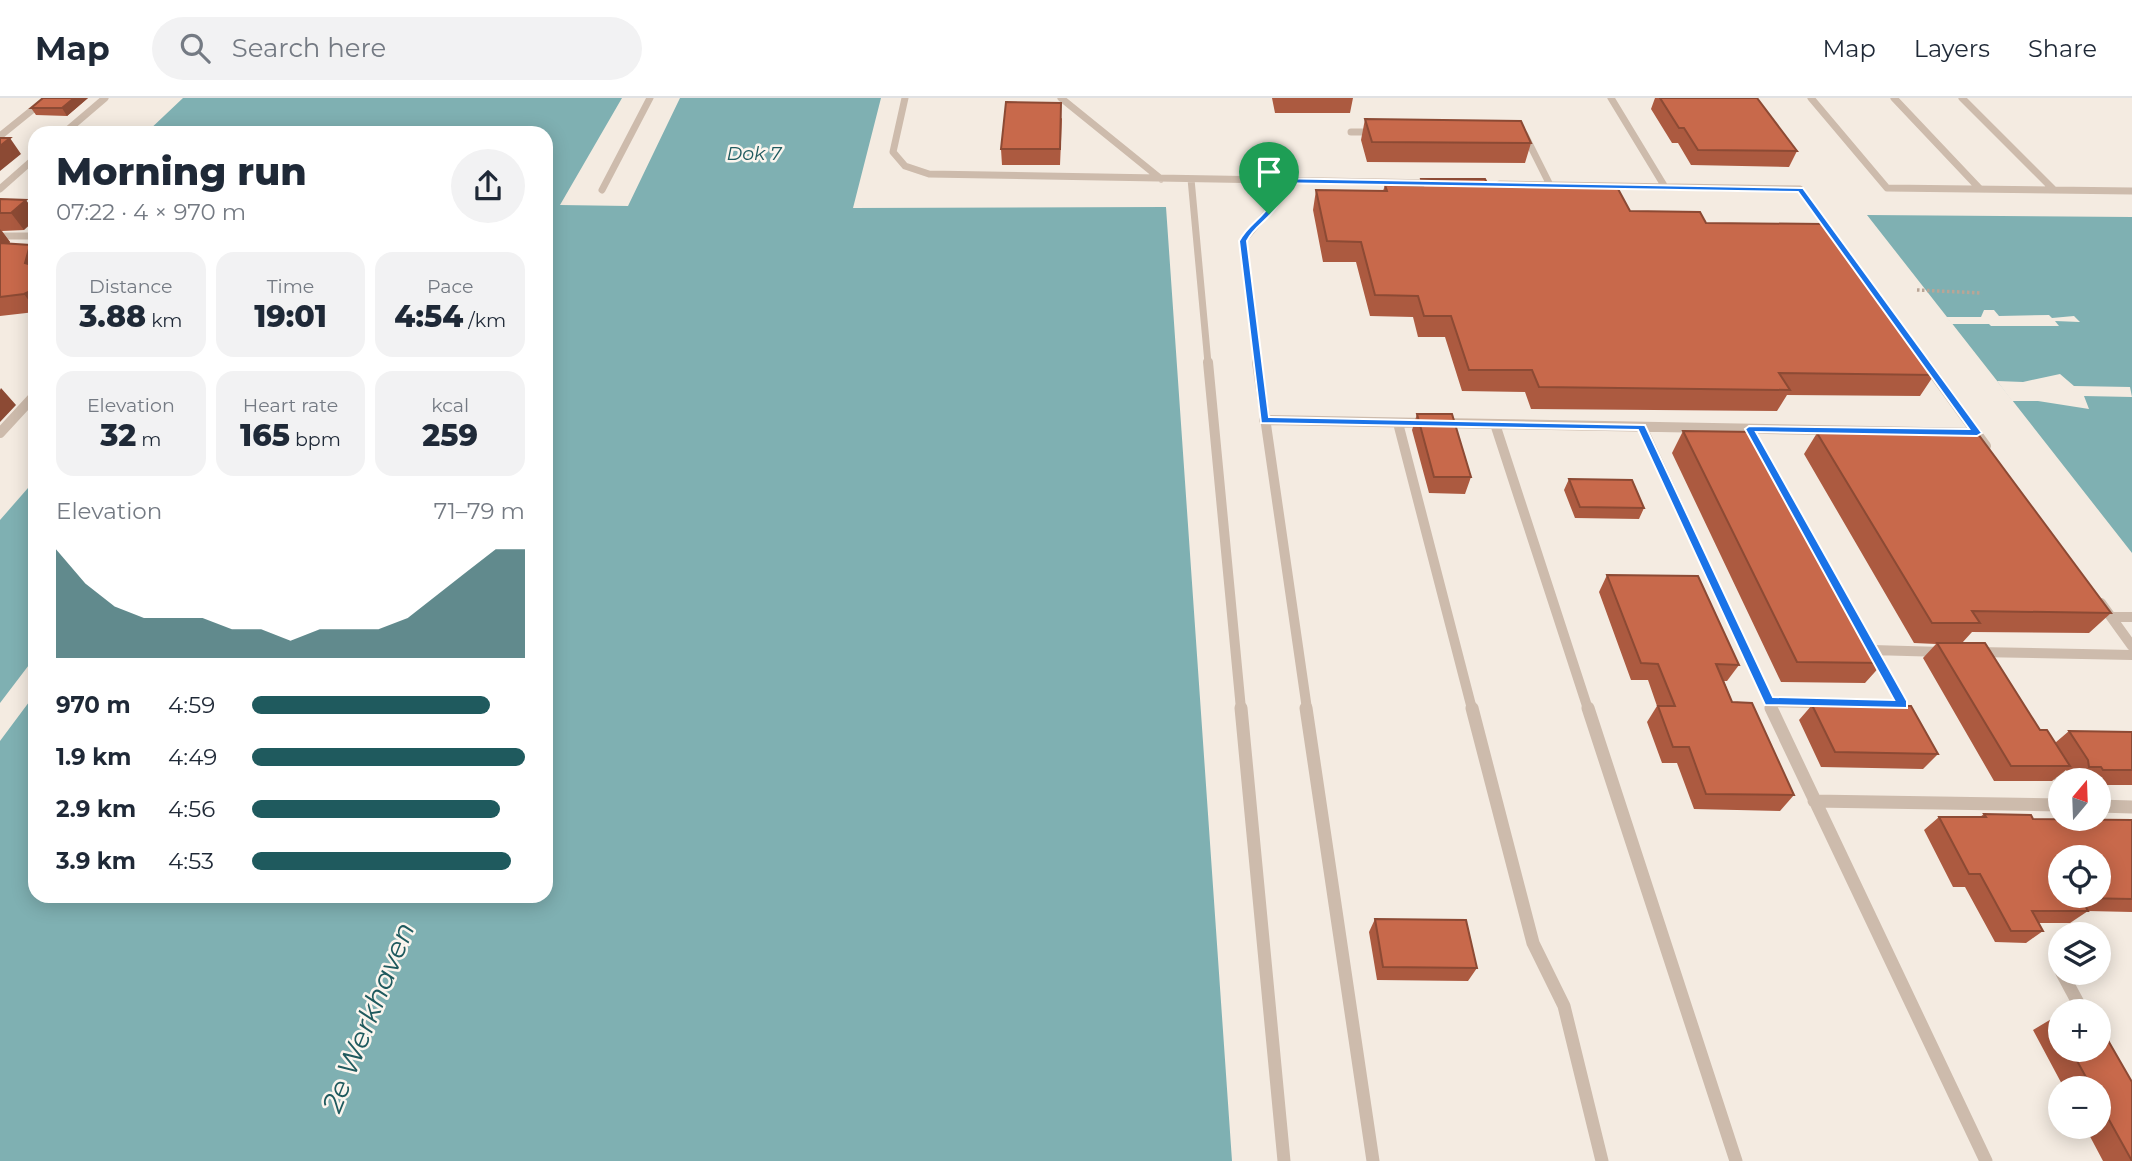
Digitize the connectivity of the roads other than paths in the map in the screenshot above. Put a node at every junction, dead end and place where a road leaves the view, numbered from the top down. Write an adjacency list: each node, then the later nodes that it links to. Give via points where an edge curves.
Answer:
1 (47, 98): 14 (lane)
2 (105, 98): 10 (lane)
3 (650, 98): 25 (lane)
4 (905, 98): 16 (lane, via 893,152 905,166 929,174)
5 (1061, 98): 16 (lane)
6 (1611, 98): 22 (lane)
7 (1811, 98): 24 (lane, via 1887,188)
8 (1894, 98): 24 (lane)
9 (1962, 98): 26 (lane)
10 (72, 126)
11 (1351, 132): 12 (lane)
12 (1391, 133)
13 (1514, 135): 21 (lane, via 1527,135)
14 (0, 136)
15 (28, 164): 23 (lane)
16 (1161, 179): 17 (lane)
17 (1191, 179): 18 (lane); 58 (lane)
18 (1265, 181): 19 (lane); 31 (lane, via 1274,204 1243,241)
19 (1442, 183)
20 (1496, 184): 21 (lane)
21 (1550, 185): 22 (lane)
22 (1665, 187): 37 (lane, via 1800,189)
23 (0, 189)
24 (1980, 189): 26 (lane)
25 (602, 190)
26 (2054, 190): 27 (lane)
27 (2132, 191)
28 (0, 236): 29 (lane)
29 (28, 236)
30 (28, 403): 36 (lane)
31 (1264, 420): 32 (lane); 59 (lane)
32 (1398, 423): 33 (lane); 60 (lane, via 1533,943 1564,1006)
33 (1495, 424): 34 (lane); 61 (lane)
34 (1642, 427): 35 (lane); 51 (lane)
35 (1749, 429): 37 (lane); 38 (lane)
36 (0, 433)
37 (1977, 433): 39 (lane)
38 (1756, 440)
39 (1993, 454)
40 (2095, 595): 41 (lane)
41 (2111, 617): 42 (lane); 44 (lane)
42 (2132, 617)
43 (1866, 639): 45 (lane)
44 (2132, 646)
45 (1872, 650): 46 (lane); 51 (lane, via 1902,705)
46 (1955, 652)
47 (1969, 652): 48 (lane)
48 (1982, 652): 49 (lane); 50 (lane)
49 (2132, 655)
50 (1990, 664)
51 (1770, 702): 54 (lane)
52 (2048, 757): 53 (lane)
53 (2055, 768)
54 (1814, 801): 55 (lane); 62 (lane)
55 (2048, 806)
56 (2111, 806): 57 (lane)
57 (2132, 807)
58 (1284, 1161)
59 (1373, 1161)
60 (1602, 1161)
61 (1736, 1161)
62 (1986, 1161)

